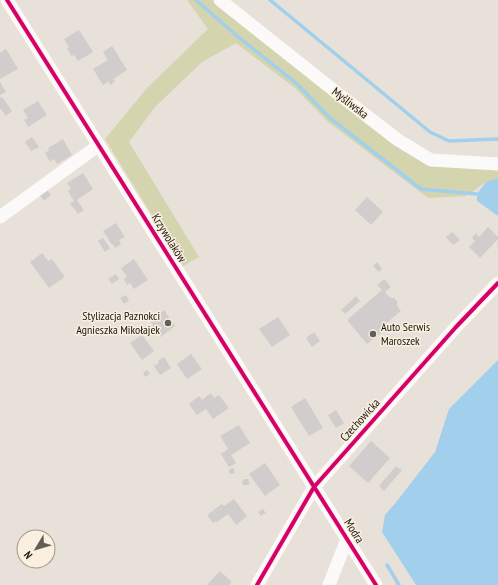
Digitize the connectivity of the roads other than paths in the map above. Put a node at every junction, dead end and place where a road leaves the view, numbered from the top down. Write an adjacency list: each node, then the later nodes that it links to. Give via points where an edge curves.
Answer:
1 (7, 0): 3 (street, Krzywolaków)
2 (220, 0): 4 (street, Myśliwska, via 392,136 431,160)
3 (99, 144): 5 (street); 7 (street, Krzywolaków)
4 (498, 164)
5 (0, 217)
6 (498, 282): 7 (street, Czechowicka)
7 (314, 487): 8 (street, Modra); 9 (street, Czechowicka)
8 (347, 539): 10 (street); 11 (street, Modra)
9 (257, 585)
10 (329, 585)
11 (376, 585)

